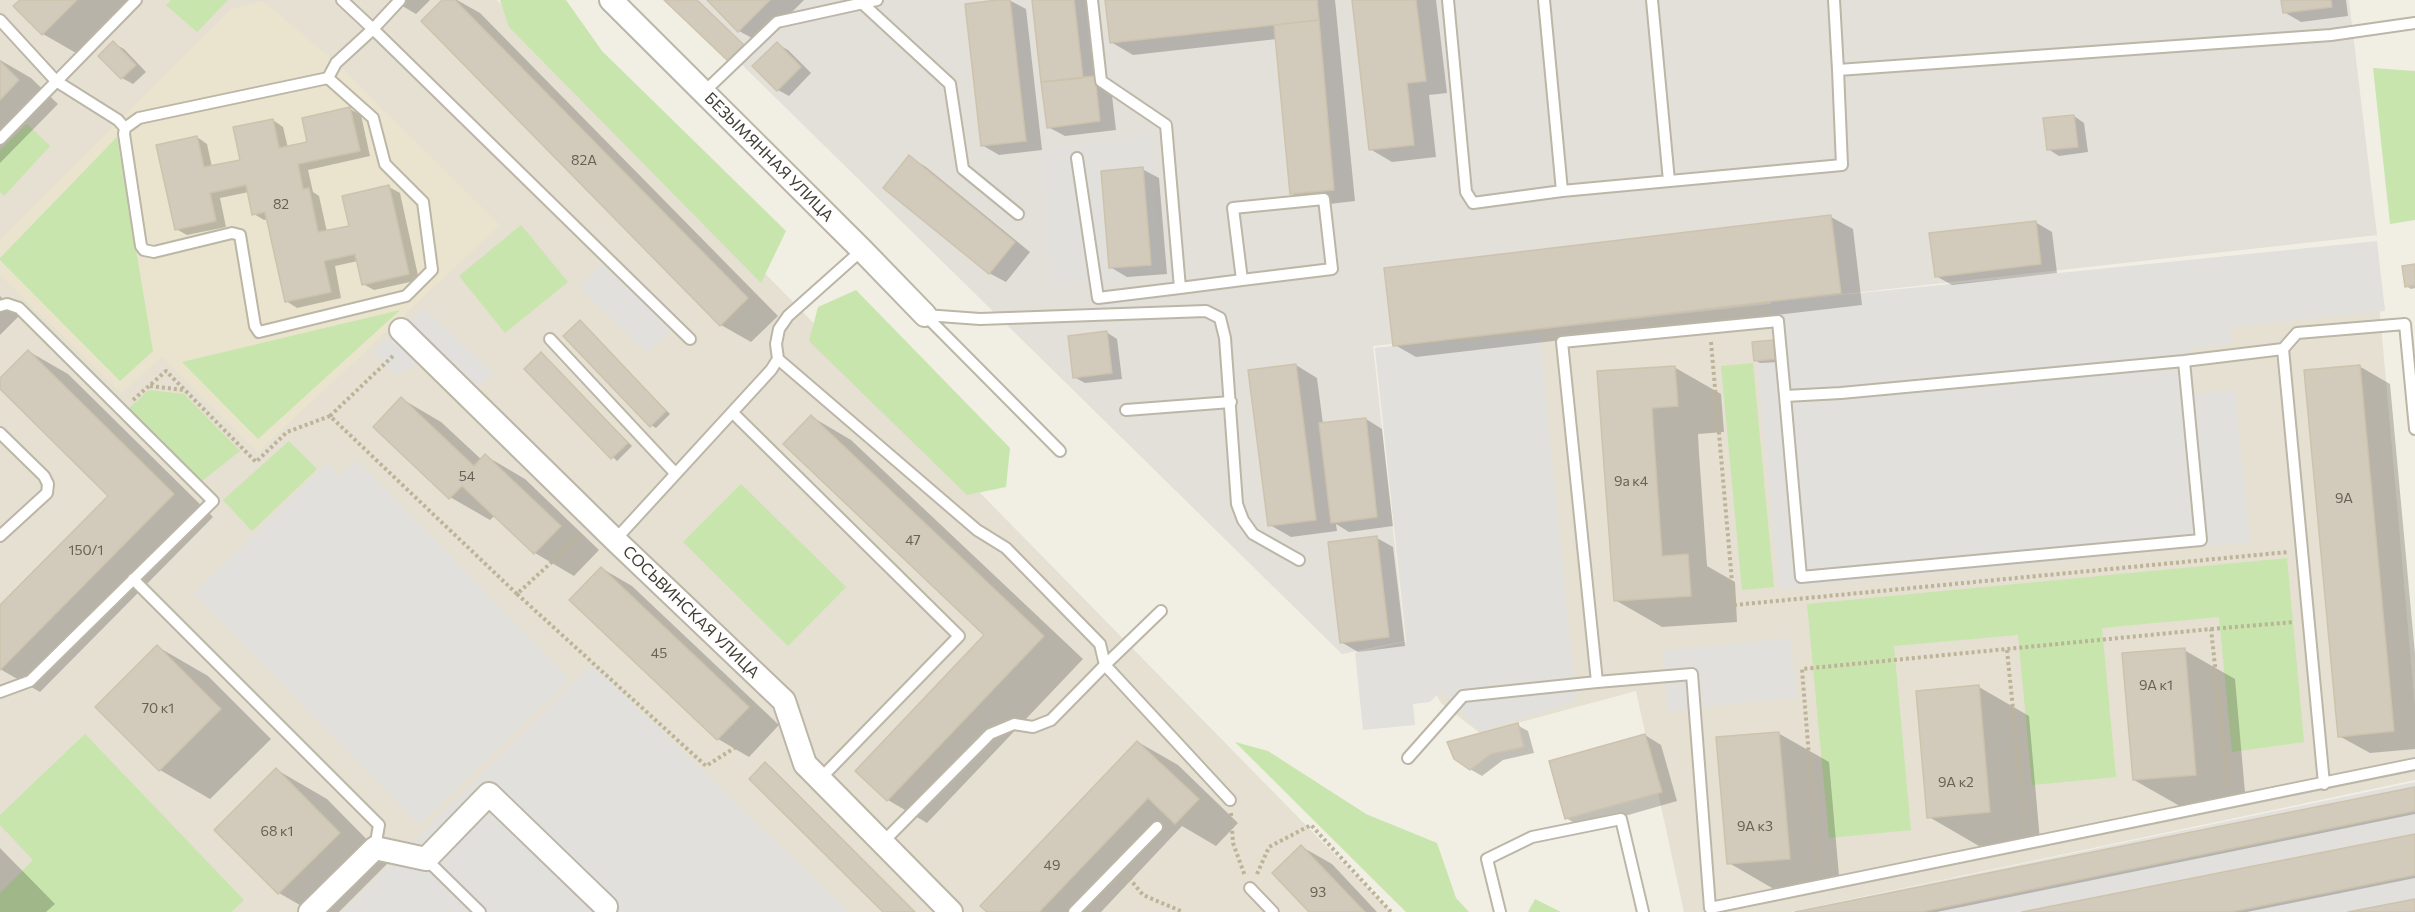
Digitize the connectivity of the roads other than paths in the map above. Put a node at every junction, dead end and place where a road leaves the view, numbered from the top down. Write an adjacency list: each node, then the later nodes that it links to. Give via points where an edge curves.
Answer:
1 (136, 0): 17 (lane)
2 (342, 0): 14 (lane)
3 (400, 0): 14 (lane)
4 (610, 0): 18 (street, БЕЗЫМЯННАЯ УЛИЦА)
5 (878, 0): 11 (lane)
6 (1092, 0): 27 (lane, via 1101,81 1166,125)
7 (1448, 0): 23 (lane, via 1469,198 1478,203)
8 (1544, 0): 23 (lane)
9 (1652, 0): 22 (lane)
10 (1834, 0): 15 (lane)
11 (862, 3): 18 (lane, via 777,22); 24 (lane, via 950,84 963,169)
12 (0, 20): 17 (lane)
13 (2415, 23): 15 (lane, via 2331,35)
14 (373, 29): 16 (lane, via 336,63); 32 (lane)
15 (1838, 70): 22 (lane, via 1842,165)
16 (328, 78): 19 (lane, via 139,118); 19 (lane, via 373,118 386,164 423,202 432,270 406,296 259,332 240,235 232,233 154,252 141,246)
17 (56, 81): 19 (lane); 20 (lane)
18 (704, 92): 25 (street, БЕЗЫМЯННАЯ УЛИЦА)
19 (125, 128)
20 (0, 139)
21 (1077, 158): 27 (lane, via 1098,298)
22 (1669, 181): 23 (lane)
23 (1562, 191)
24 (1018, 214)
25 (862, 250): 29 (street, БЕЗЫМЯННАЯ УЛИЦА); 34 (lane, via 788,316 777,336)
26 (1242, 280): 26 (lane, via 1332,269 1324,199 1233,208); 27 (lane)
27 (1180, 288)
28 (0, 306): 47 (lane, via 19,308 213,501)
29 (925, 315): 37 (lane, via 980,319 1206,311 1220,318); 42 (lane)
30 (406, 335): 45 (street, СОСЬВИНСКАЯ УЛИЦА)
31 (550, 339): 43 (lane)
32 (690, 339)
33 (2283, 349): 35 (lane); 40 (lane, via 2297,333 2405,324); 55 (lane)
34 (778, 359): 39 (lane); 49 (lane, via 976,530 1006,548 1100,644)
35 (2184, 361): 36 (lane); 36 (lane, via 2201,540 1801,577)
36 (1785, 396): 50 (lane, via 1778,321 1562,342)
37 (1231, 402): 38 (lane); 46 (lane, via 1237,504 1243,520 1253,534)
38 (1126, 410)
39 (734, 413): 43 (lane); 54 (lane, via 959,636)
40 (2415, 429)
41 (0, 433): 44 (lane, via 48,484 47,494)
42 (1060, 451)
43 (675, 473): 45 (lane)
44 (0, 536)
45 (615, 540): 54 (street, СОСЬВИНСКАЯ УЛИЦА, via 784,700 805,764)
46 (1299, 561)
47 (133, 579): 51 (lane, via 30,681); 59 (lane, via 379,825)
48 (1161, 611): 49 (lane)
49 (1105, 665): 56 (lane); 58 (lane, via 1051,720 1033,727 1014,724 990,735)
50 (1597, 682): 52 (lane, via 1463,696); 55 (lane, via 1692,674 1710,908)
51 (0, 692)
52 (1408, 759)
53 (2415, 764): 55 (lane)
54 (820, 780): 58 (street, СОСЬВИНСКАЯ УЛИЦА)
55 (2324, 784)
56 (1230, 800)
57 (1157, 827): 66 (lane)
58 (883, 842): 65 (street, СОСЬВИНСКАЯ УЛИЦА)
59 (375, 848): 60 (street); 63 (street)
60 (426, 859): 62 (street, via 489,794); 64 (lane)
61 (1250, 888): 67 (lane)
62 (606, 906)
63 (310, 912)
64 (480, 912)
65 (951, 912)
66 (1074, 912)
67 (1273, 912)
68 (1500, 912): 69 (lane, via 1487,859 1532,837 1621,819)
69 (1643, 912)

